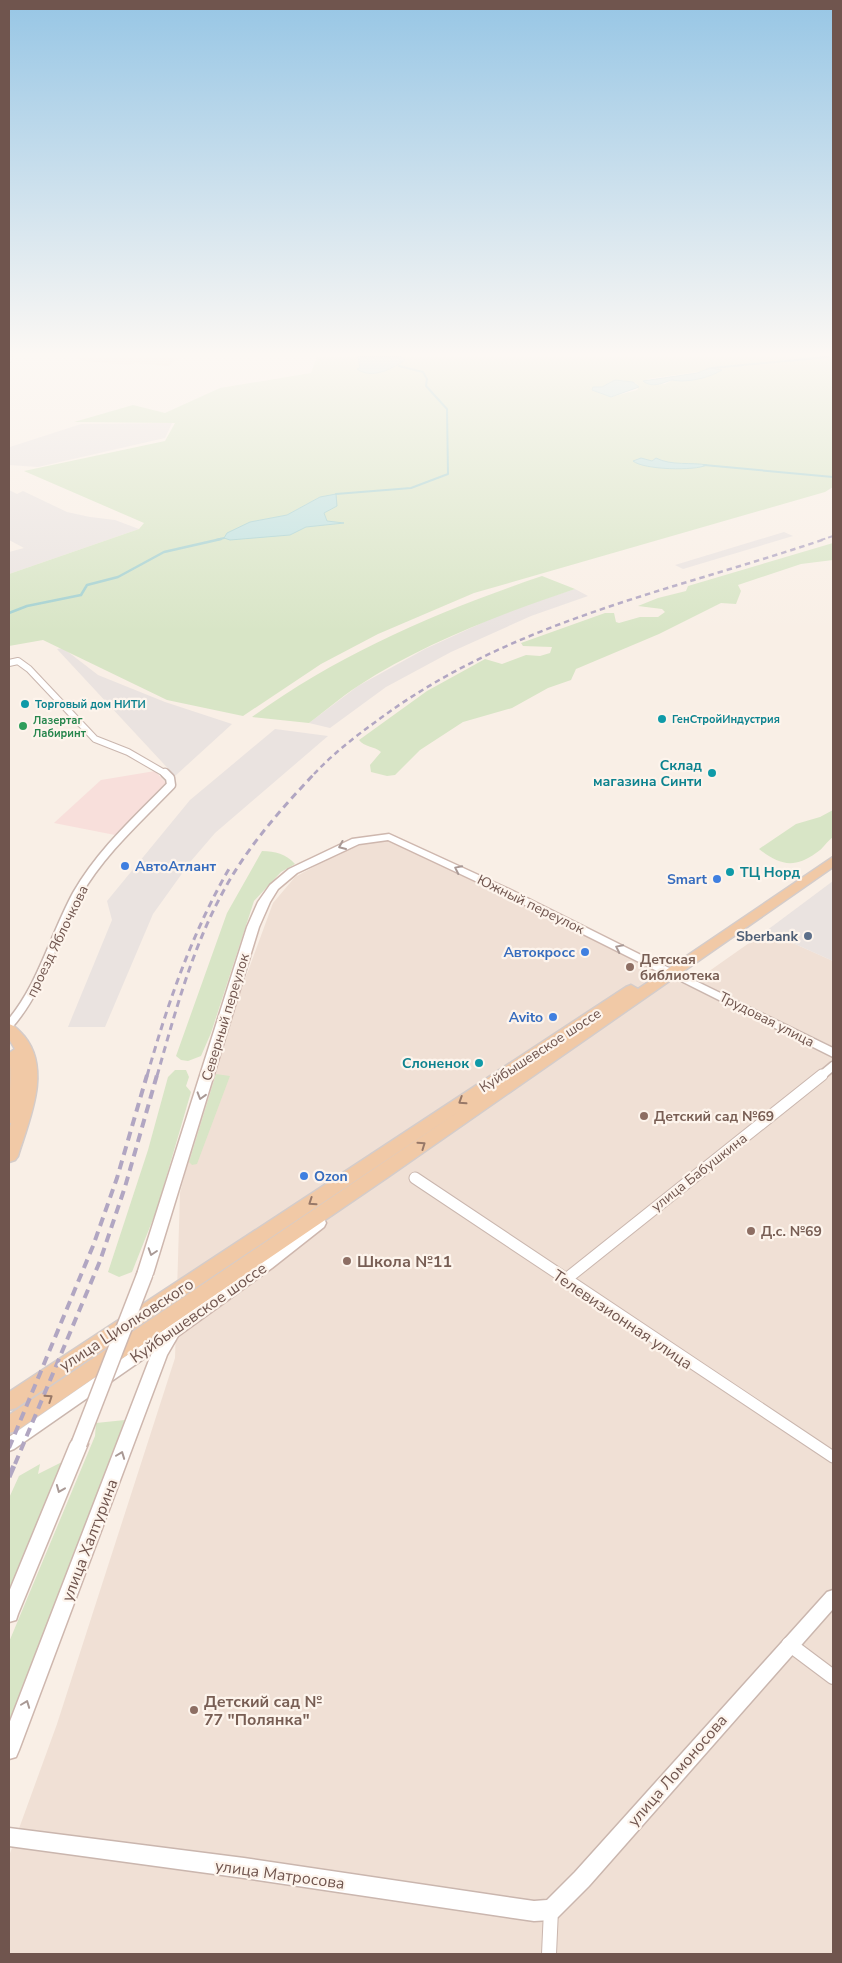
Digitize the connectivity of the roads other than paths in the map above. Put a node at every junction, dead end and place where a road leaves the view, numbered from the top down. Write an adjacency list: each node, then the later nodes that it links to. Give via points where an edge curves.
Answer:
1 (18, 661): 2 (street); 7 (street, проезд Яблочкова, via 95,738 163,771 170,778 170,785 105,856 78,893 24,1008)
2 (9, 663)
3 (389, 838): 6 (main road, Южный переулок, one-way to 3); 23 (main road, Северный переулок, one-way to 23, bridge, via 356,841 306,864 274,887 264,902 250,936 145,1274)
4 (833, 850): 6 (main road, Куйбышевское шоссе)
5 (833, 861): 6 (main road, Куйбышевское шоссе)
6 (668, 971): 9 (street, Трудовая улица); 13 (main road, Куйбышевское шоссе, one-way to 6); 15 (main road, Куйбышевское шоссе, one-way to 15)
7 (9, 1025)
8 (9, 1031): 11 (main road, via 20,1066); 12 (main road, via 21,1042 28,1054 29,1065 27,1092)
9 (833, 1053)
10 (833, 1066): 16 (street, улица Бабушкина)
11 (9, 1118)
12 (9, 1156)
13 (382, 1173): 15 (main road, Куйбышевское шоссе); 17 (main road, Куйбышевское шоссе, via 267,1264)
14 (415, 1178): 16 (street, Телевизионная улица)
15 (251, 1253): 18 (main road, улица Циолковского); 19 (main road, улица Циолковского, one-way to 15)
16 (565, 1280): 21 (street, Телевизионная улица)
17 (172, 1332): 20 (street, Куйбышевское шоссе); 26 (main road, улица Халтурина, one-way to 17, via 159,1355)
18 (9, 1402)
19 (9, 1426)
20 (9, 1444)
21 (833, 1457)
22 (833, 1597): 24 (street, улица Ломоносова)
23 (9, 1614)
24 (789, 1644): 25 (street); 28 (street, улица Ломоносова)
25 (833, 1677)
26 (9, 1750)
27 (9, 1837): 28 (street, улица Матросова, via 244,1868 534,1912)
28 (551, 1910): 29 (street)
29 (549, 1954)

